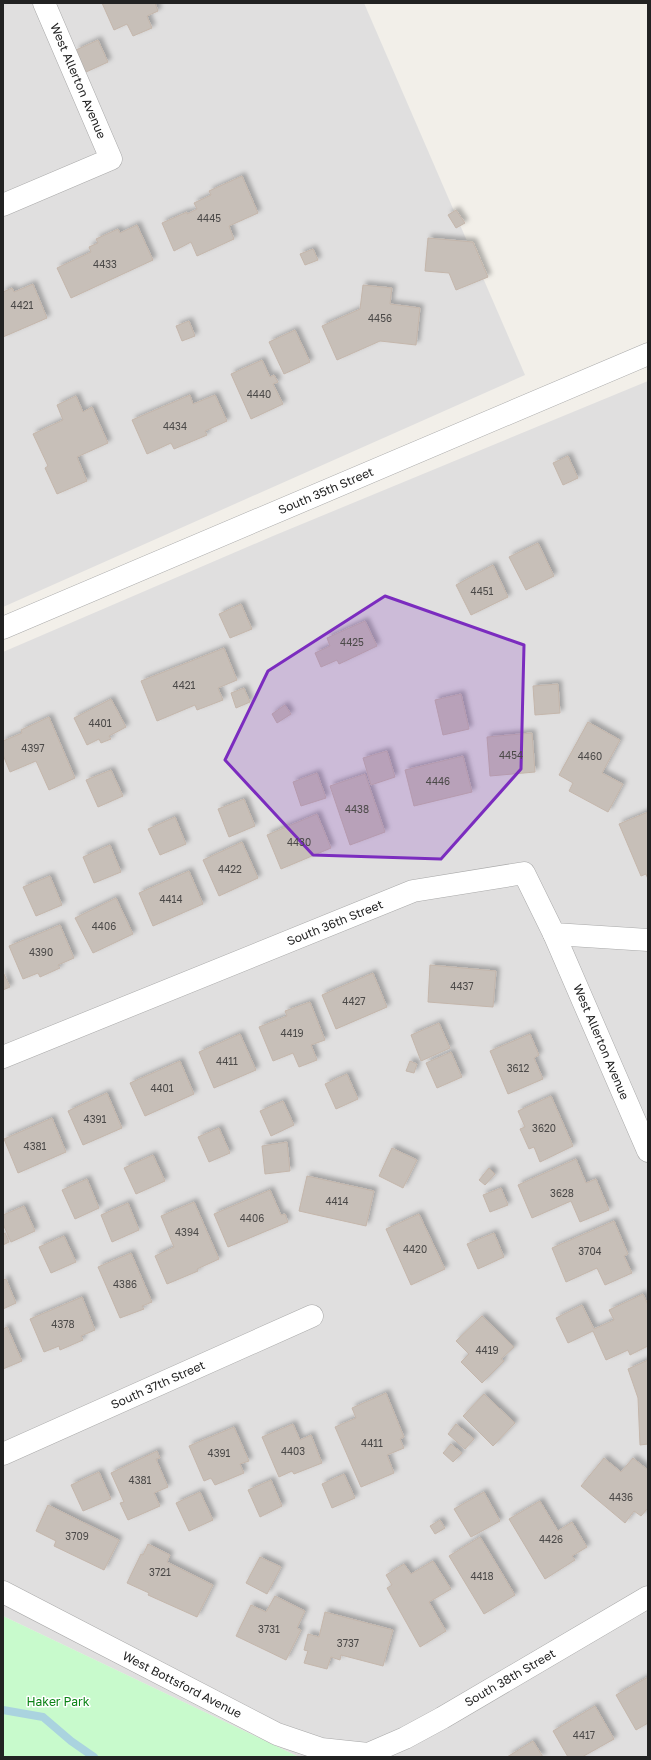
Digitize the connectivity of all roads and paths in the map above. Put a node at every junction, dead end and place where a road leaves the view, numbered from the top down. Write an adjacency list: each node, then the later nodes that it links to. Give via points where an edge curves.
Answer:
1 (44, 3): 2 (street, West Allerton Avenue, via 111,159)
2 (3, 205)
3 (648, 354): 4 (street, South 35th Street)
4 (3, 628)
5 (554, 934): 6 (street); 7 (street, South 36th Street, via 524,873 413,891); 8 (street, West Allerton Avenue)
6 (648, 940)
7 (3, 1057)
8 (648, 1151)
9 (312, 1316): 10 (street, South 37th Street)
10 (3, 1454)
11 (3, 1592): 13 (street, West Bottsford Avenue, via 277,1734 321,1749)
12 (648, 1597): 13 (street, South 38th Street, via 442,1718)
13 (368, 1754)

